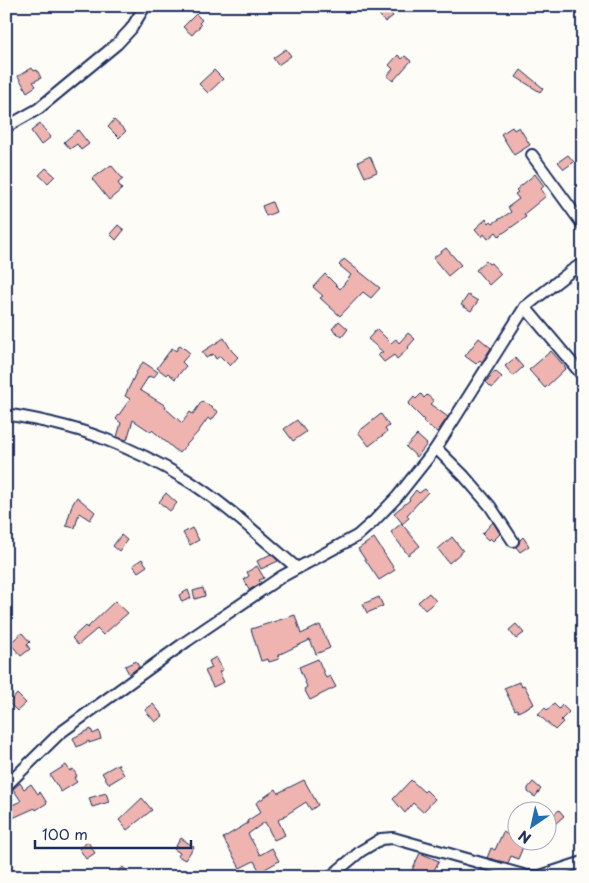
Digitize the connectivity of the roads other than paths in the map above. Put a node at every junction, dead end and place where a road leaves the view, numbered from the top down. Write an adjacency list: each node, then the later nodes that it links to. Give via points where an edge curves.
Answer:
1 (145, 6): 2 (street, via 117,44 38,109)
2 (6, 127)
3 (532, 155): 4 (street)
4 (583, 225)
5 (583, 263): 6 (street)
6 (525, 307): 7 (street); 9 (street)
7 (583, 376)
8 (6, 414): 11 (street, via 63,425 102,438 152,461 187,481 234,515)
9 (436, 448): 10 (street, via 490,506); 11 (street, via 397,497 357,536)
10 (513, 541)
11 (297, 568): 12 (street, via 187,641 60,733)
12 (6, 786)
13 (583, 862): 14 (street, via 540,876 527,876 393,838 381,839 361,851)
14 (330, 877)

